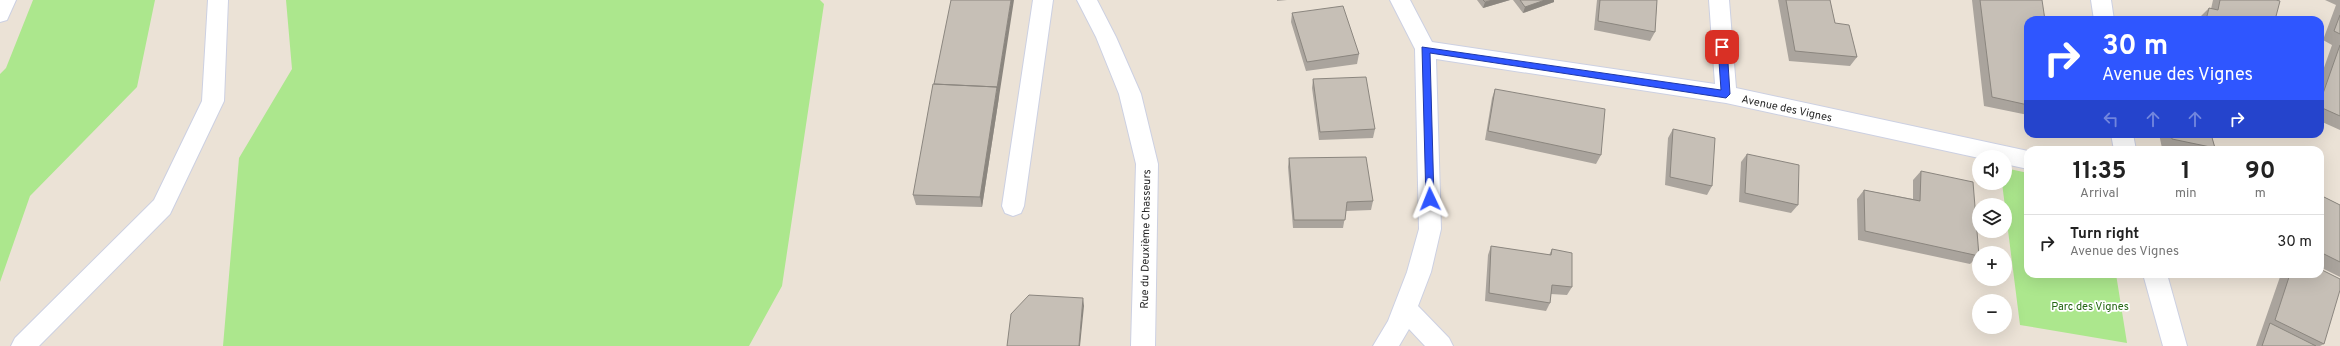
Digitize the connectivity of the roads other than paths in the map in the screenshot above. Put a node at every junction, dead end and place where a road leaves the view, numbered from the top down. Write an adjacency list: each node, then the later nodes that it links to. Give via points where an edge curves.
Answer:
1 (6, 0): 8 (street)
2 (218, 0): 16 (street, via 213,101 162,207)
3 (1043, 0): 13 (street)
4 (1087, 0): 17 (street, Rue du Deuxième Chasseurs, via 1130,94 1147,164)
5 (1400, 0): 10 (street)
6 (1719, 0): 11 (street)
7 (2101, 0): 9 (street)
8 (0, 14)
9 (2103, 16)
10 (1425, 49): 11 (street, Avenue des Vignes); 15 (street, via 1430,229 1420,272)
11 (1726, 94): 12 (street, Avenue des Vignes)
12 (2024, 159)
13 (1013, 206)
14 (2156, 278): 20 (street)
15 (1405, 309): 18 (street, via 1398,327); 19 (street)
16 (23, 346)
17 (1143, 346)
18 (1385, 346)
19 (1440, 346)
20 (2175, 346)

